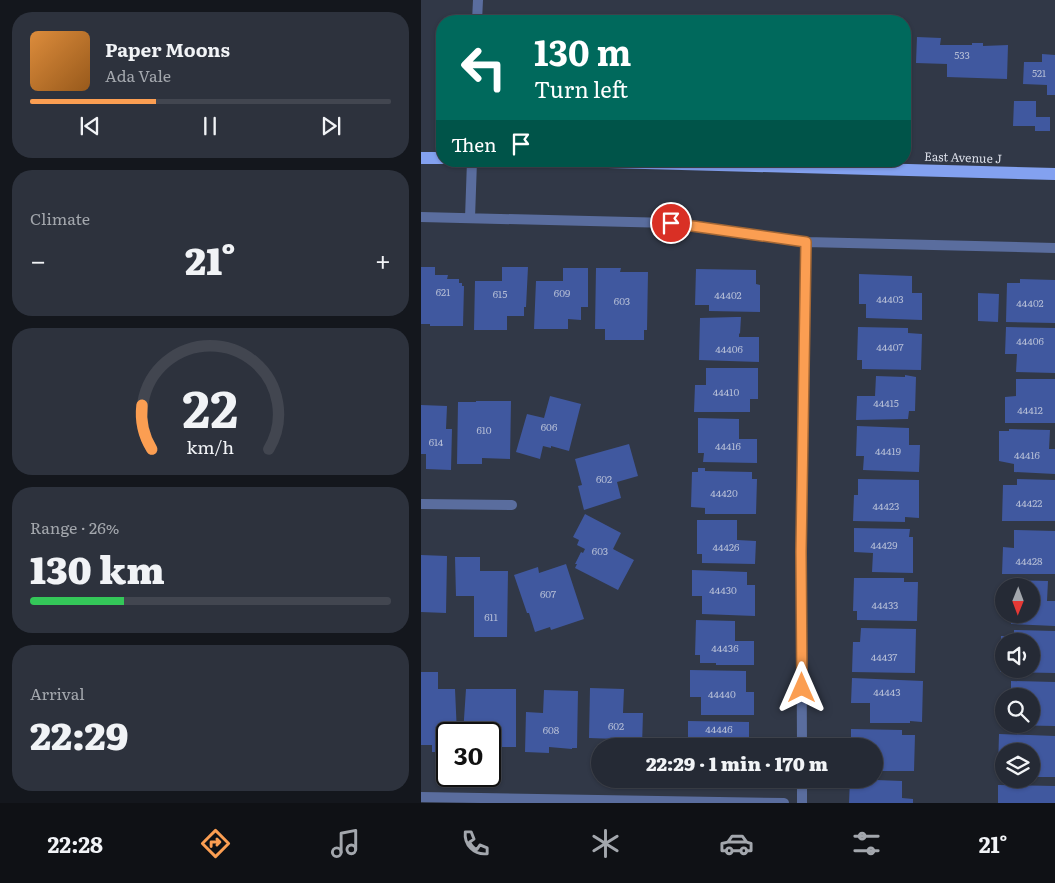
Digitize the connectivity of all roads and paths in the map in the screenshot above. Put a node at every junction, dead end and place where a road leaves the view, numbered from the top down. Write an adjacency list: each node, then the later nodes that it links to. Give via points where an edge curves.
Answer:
1 (478, 0): 2 (street)
2 (477, 15)
3 (421, 158): 4 (main road)
4 (436, 158)
5 (472, 167): 9 (street)
6 (794, 167): 7 (main road, East Avenue J)
7 (1055, 174)
8 (421, 218): 9 (street)
9 (470, 218): 10 (street, via 671,223)
10 (806, 242): 11 (street); 14 (street)
11 (1055, 248)
12 (421, 504): 13 (street)
13 (511, 505)
14 (802, 738)
15 (802, 788): 18 (street)
16 (421, 797): 17 (street)
17 (784, 803)
18 (802, 803)

